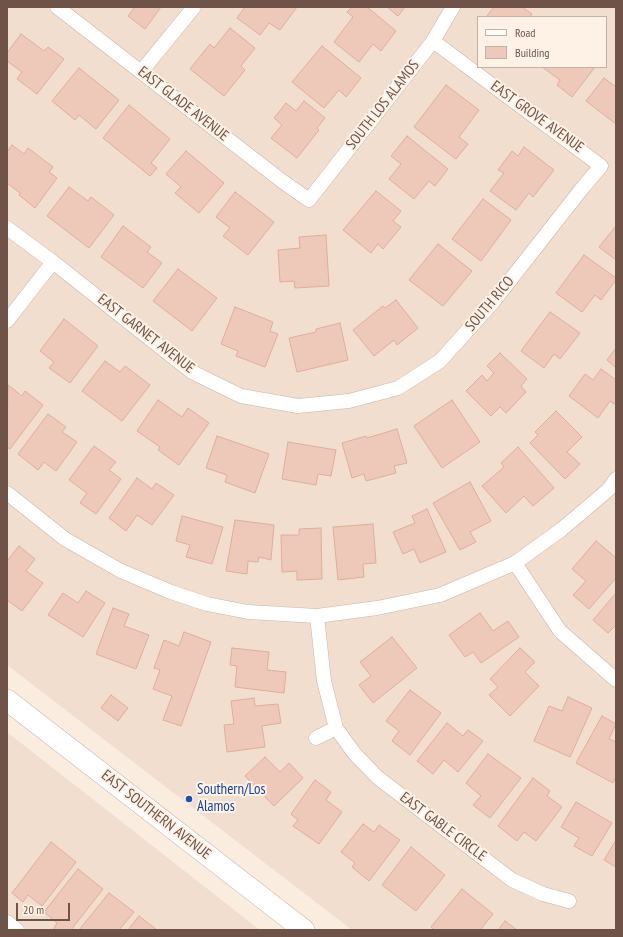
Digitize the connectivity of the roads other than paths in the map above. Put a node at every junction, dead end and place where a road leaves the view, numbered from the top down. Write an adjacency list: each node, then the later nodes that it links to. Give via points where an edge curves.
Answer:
1 (57, 7): 5 (street, EAST GLADE AVENUE)
2 (194, 7): 5 (street)
3 (454, 7): 4 (street, SOUTH LOS ALAMOS)
4 (433, 41): 6 (street, EAST GROVE AVENUE); 7 (street, SOUTH LOS ALAMOS)
5 (141, 72): 7 (street, EAST GLADE AVENUE)
6 (601, 166): 11 (street, SOUTH RICO, via 493,302 440,361 398,388)
7 (309, 200)
8 (7, 228): 9 (street, EAST GARNET AVENUE)
9 (53, 262): 10 (street); 11 (street, EAST GARNET AVENUE, via 192,372 241,396 298,406)
10 (7, 321)
11 (349, 402)
12 (616, 479): 14 (street, via 608,490 562,529)
13 (7, 494): 15 (street, via 65,539 121,571 171,592 207,604 248,612)
14 (515, 564): 15 (street, via 440,594 377,608); 16 (street, via 560,630)
15 (317, 616): 18 (street, EAST GABLE CIRCLE, via 324,682)
16 (616, 680)
17 (7, 700): 23 (main road, EAST SOUTHERN AVENUE)
18 (336, 728): 19 (street); 20 (street, EAST GABLE CIRCLE, via 354,753 377,777 512,880 543,894)
19 (316, 738)
20 (569, 901)
21 (7, 922): 22 (street)
22 (17, 930)
23 (304, 930)

